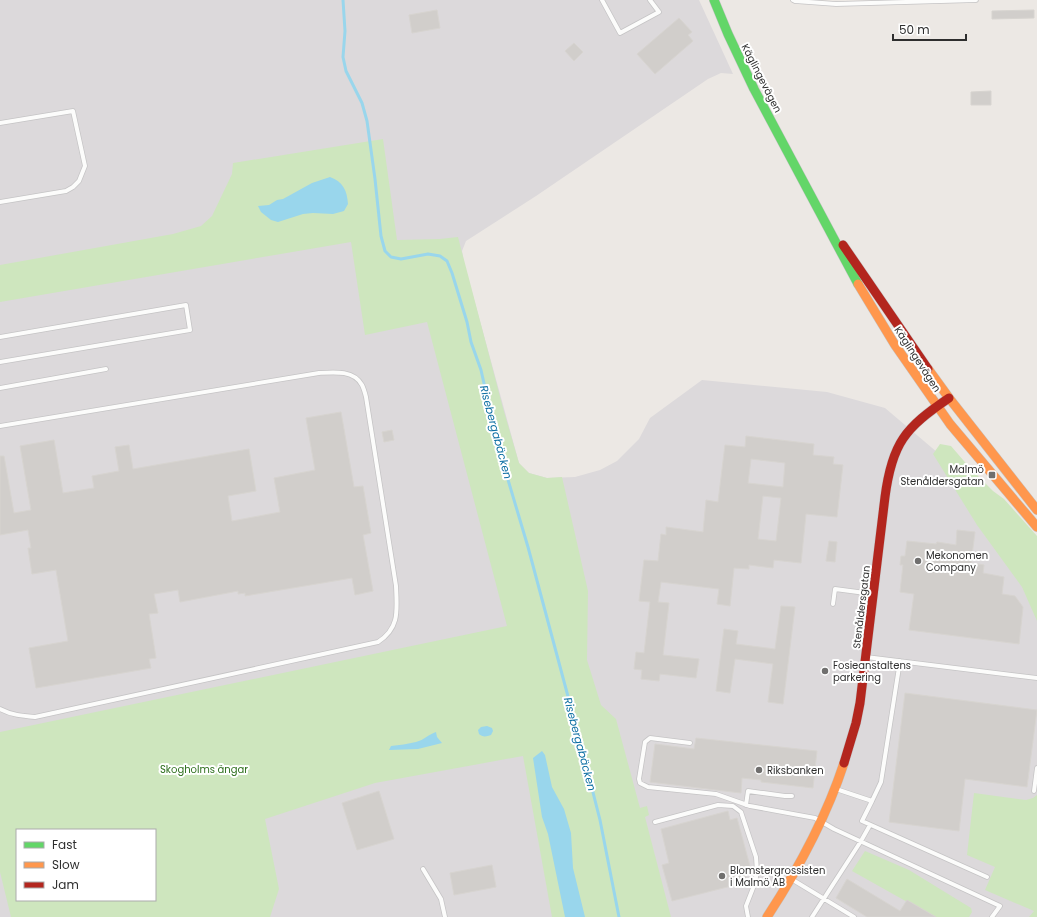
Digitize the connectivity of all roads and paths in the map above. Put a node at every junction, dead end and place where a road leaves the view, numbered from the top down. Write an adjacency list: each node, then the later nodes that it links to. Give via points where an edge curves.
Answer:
1 (602, 0): 2 (lane, via 620,33 659,12)
2 (650, 0)
3 (714, 0): 7 (main road, Käglingevägen, via 754,89)
4 (793, 0): 5 (lane, via 836,4)
5 (976, 0)
6 (0, 124): 8 (lane, via 73,112 84,166 79,181 66,191)
7 (806, 185): 13 (main road, Käglingevägen, via 858,268); 14 (main road, Käglingevägen, via 850,272)
8 (0, 202)
9 (0, 337): 10 (lane, via 186,305 190,330)
10 (0, 362)
11 (106, 369): 12 (lane)
12 (0, 388)
13 (949, 398): 14 (main road, Stenåldersgatan); 16 (main road, Käglingevägen)
14 (936, 407): 17 (main road, Käglingevägen); 18 (main road, Stenåldersgatan, via 905,435 890,465)
15 (0, 426): 23 (lane, via 319,373 335,372 357,378 363,385 366,397 396,586 397,607 392,630 387,637 378,642 41,716 22,716)
16 (1037, 510)
17 (1037, 527)
18 (873, 594): 19 (lane, via 835,589); 20 (main road, Stenåldersgatan)
19 (833, 604)
20 (866, 657): 21 (lane); 26 (main road, Stenåldersgatan, via 856,722)
21 (900, 661): 22 (lane); 29 (lane, via 881,782)
22 (1037, 678)
23 (0, 709)
24 (690, 743): 30 (lane, via 650,738 647,740 640,783 648,788 716,794)
25 (1037, 768): 27 (lane)
26 (836, 789): 29 (lane); 32 (main road, Stenåldersgatan)
27 (1034, 791)
28 (792, 796): 30 (lane, via 748,791)
29 (872, 801): 33 (lane, via 862,821)
30 (746, 805): 32 (lane, via 806,815)
31 (655, 822): 40 (lane, via 718,805 733,806 741,812 756,857 757,871 746,906)
32 (823, 822): 34 (lane); 37 (main road, Stenåldersgatan)
33 (870, 825): 34 (lane); 36 (lane)
34 (861, 841): 38 (lane); 44 (lane, via 1000,906)
35 (423, 869): 39 (lane, via 441,899)
36 (987, 877)
37 (792, 880): 38 (lane); 41 (main road, Stenåldersgatan)
38 (824, 900): 42 (lane); 43 (lane)
39 (445, 917)
40 (748, 917)
41 (767, 917)
42 (812, 917)
43 (854, 917)
44 (992, 917)

